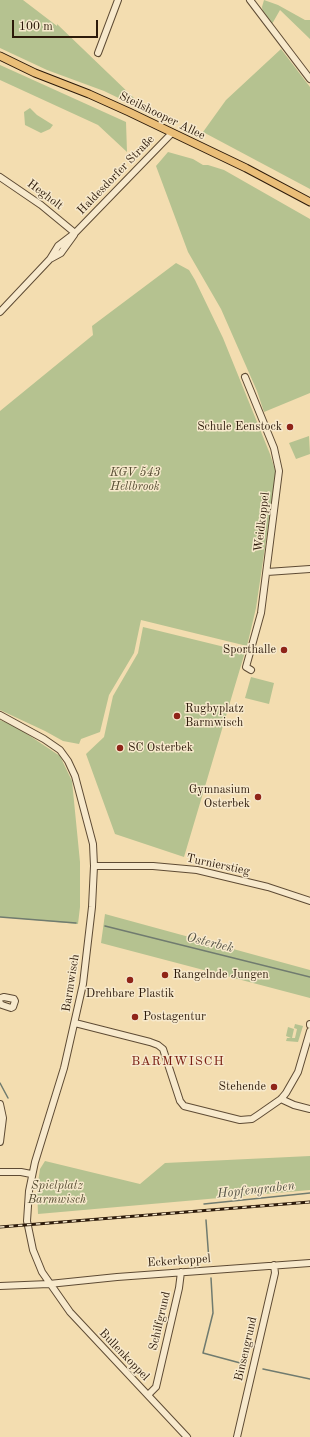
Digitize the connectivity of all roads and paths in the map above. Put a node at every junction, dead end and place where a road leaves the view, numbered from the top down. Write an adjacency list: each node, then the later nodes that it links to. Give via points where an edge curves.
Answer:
1 (118, 0): 4 (street)
2 (250, 0): 3 (street)
3 (256, 2): 6 (street)
4 (98, 53)
5 (0, 56): 7 (main road, Steilshooper Allee, via 104,100)
6 (310, 79)
7 (172, 133): 9 (main road, Steilshooper Allee); 10 (street, Haldesdorfer Straße)
8 (0, 177): 10 (street, Hegholt, via 41,205)
9 (310, 202)
10 (75, 233): 11 (street, Haldesdorfer Straße, via 58,246 50,259)
11 (0, 312)
12 (245, 377): 14 (street, Weidkoppel, via 274,448 279,471)
13 (310, 569): 14 (street)
14 (267, 572): 15 (street, Weidkoppel, via 261,613 246,667)
15 (251, 670)
16 (0, 715): 17 (street, Barmwisch, via 44,738 60,750 68,761 75,776 90,830)
17 (94, 866): 18 (street, Turnierstieg, via 153,866 197,870 268,887); 21 (street, Barmwisch, via 84,984)
18 (310, 901)
19 (0, 998): 20 (street, via 4,996 15,1001 11,1008)
20 (0, 1003)
21 (75, 1023): 23 (street, via 158,1045 163,1049 180,1101 184,1106 240,1120 252,1118); 28 (street, Barmwisch)
22 (310, 1031): 23 (street, via 298,1072)
23 (281, 1099): 25 (street)
24 (0, 1104): 26 (street, via 3,1118)
25 (310, 1109)
26 (0, 1142)
27 (0, 1172): 28 (street)
28 (32, 1174): 32 (street, Barmwisch, via 27,1206 29,1234 38,1264)
29 (310, 1262): 30 (street, Eckerkoppel)
30 (274, 1265): 31 (street, Eckerkoppel); 36 (street, Binsengrund, via 275,1274)
31 (181, 1272): 32 (street, Eckerkoppel); 34 (street, Schilfgrund, via 156,1387)
32 (49, 1284): 33 (street, Eckerkoppel); 34 (street, Bullenkoppel, via 74,1317)
33 (0, 1286)
34 (148, 1395): 35 (street, Bullenkoppel)
35 (187, 1437)
36 (237, 1437)

